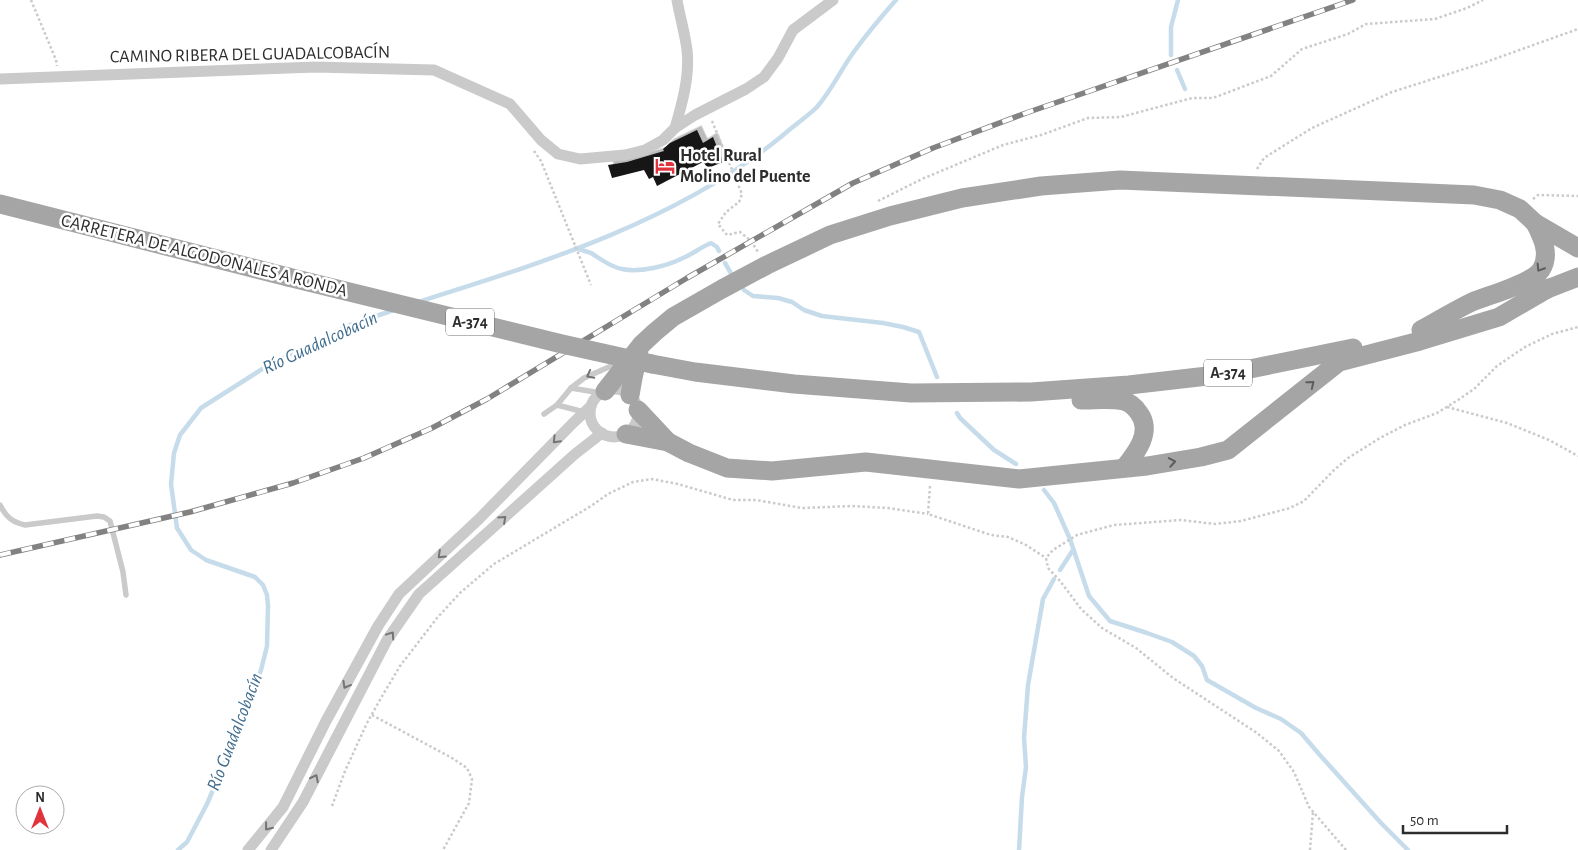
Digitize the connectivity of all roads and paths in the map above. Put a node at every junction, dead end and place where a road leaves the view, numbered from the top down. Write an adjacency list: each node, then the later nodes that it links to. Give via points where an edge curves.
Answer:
1 (31, 0): 6 (path, via 56,60)
2 (677, 0): 9 (street, via 687,52 682,106)
3 (833, 0): 8 (street, CAMINO RIBERA DEL GUADALCOBACÍN, via 794,30 764,77)
4 (1483, 0): 14 (path, via 1435,19 1366,24 1348,34 1302,49 1271,76 1213,98 1192,98 1121,117 1088,118 1003,146)
5 (1578, 29): 11 (path, via 1392,92 1312,128 1264,158 1257,169)
6 (57, 78): 7 (street, CAMINO RIBERA DEL GUADALCOBACÍN); 9 (street, CAMINO RIBERA DEL GUADALCOBACÍN, via 316,68 434,70 510,104 541,140 558,154 580,159 645,150 663,140)
7 (0, 79)
8 (695, 115): 9 (street, CAMINO RIBERA DEL GUADALCOBACÍN); 18 (path, via 711,120 742,194 739,202 718,224 727,234 740,232)
9 (675, 128)
10 (531, 147): 20 (path, via 541,161)
11 (1255, 186): 15 (main road, via 1474,194); 18 (main road, via 1120,180 1041,186 962,198 830,235)
12 (1578, 196): 15 (path, via 1538,195)
13 (2, 205): 27 (main road, CARRETERA DE ALGODONALES A RONDA / A-374, bridge, via 562,344 695,372 911,393)
14 (871, 205)
15 (1520, 209): 16 (main road)
16 (1535, 223): 17 (main road); 23 (main road, one-way to 23, via 1545,244 1545,259 1532,278 1471,303)
17 (1578, 248)
18 (767, 265): 24 (main road, via 673,317)
19 (1578, 277): 21 (main road, CARRETERA DE ALGODONALES A RONDA / A-374)
20 (591, 285)
21 (1549, 288): 23 (main road, CARRETERA DE ALGODONALES A RONDA / A-374); 37 (main road, one-way to 21, via 1228,450 1339,362 1499,317)
22 (1578, 327): 30 (path, via 1525,346)
23 (1422, 330): 27 (main road, CARRETERA DE ALGODONALES A RONDA / A-374, via 1363,346 1225,374)
24 (636, 351): 25 (lane, one-way to 25); 26 (main road); 28 (main road)
25 (571, 388): 26 (lane); 29 (lane)
26 (603, 392): 28 (street, via 618,389); 31 (street)
27 (1031, 392): 37 (main road, via 1069,400 1115,400 1133,405 1142,417 1143,440)
28 (634, 403): 34 (street, via 636,424); 35 (main road)
29 (557, 405): 31 (lane); 32 (lane)
30 (1447, 407): 36 (path, via 1507,423); 41 (path, via 1405,424 1348,458 1304,501 1290,508 1215,524 1158,520 1114,525 1077,535)
31 (588, 409): 33 (street, via 592,422); 46 (street, one-way to 46, via 399,594 378,626 283,807)
32 (544, 414)
33 (602, 433): 34 (street, via 614,437); 47 (street, one-way to 33, via 303,802 387,640 419,594)
34 (626, 434): 35 (main road)
35 (668, 442): 38 (main road, via 727,468 772,471 866,462)
36 (1578, 456)
37 (1124, 468): 38 (main road, via 1019,479)
38 (931, 469): 40 (path)
39 (0, 505): 42 (lane, via 10,519 25,525 97,516 108,518)
40 (928, 514): 41 (path, via 991,535 1008,537); 43 (path, via 888,508 802,508 756,500 733,500 652,479 633,482 494,564 460,594 436,618 400,666)
41 (1046, 558): 45 (path, via 1048,568 1080,609 1102,628 1136,648 1173,678 1279,751 1294,772)
42 (126, 595)
43 (372, 714): 44 (path); 48 (path, via 452,758 470,773 469,803)
44 (332, 806)
45 (1312, 811): 49 (path); 50 (path)
46 (248, 850)
47 (272, 850)
48 (443, 850)
49 (1310, 850)
50 (1346, 850)

